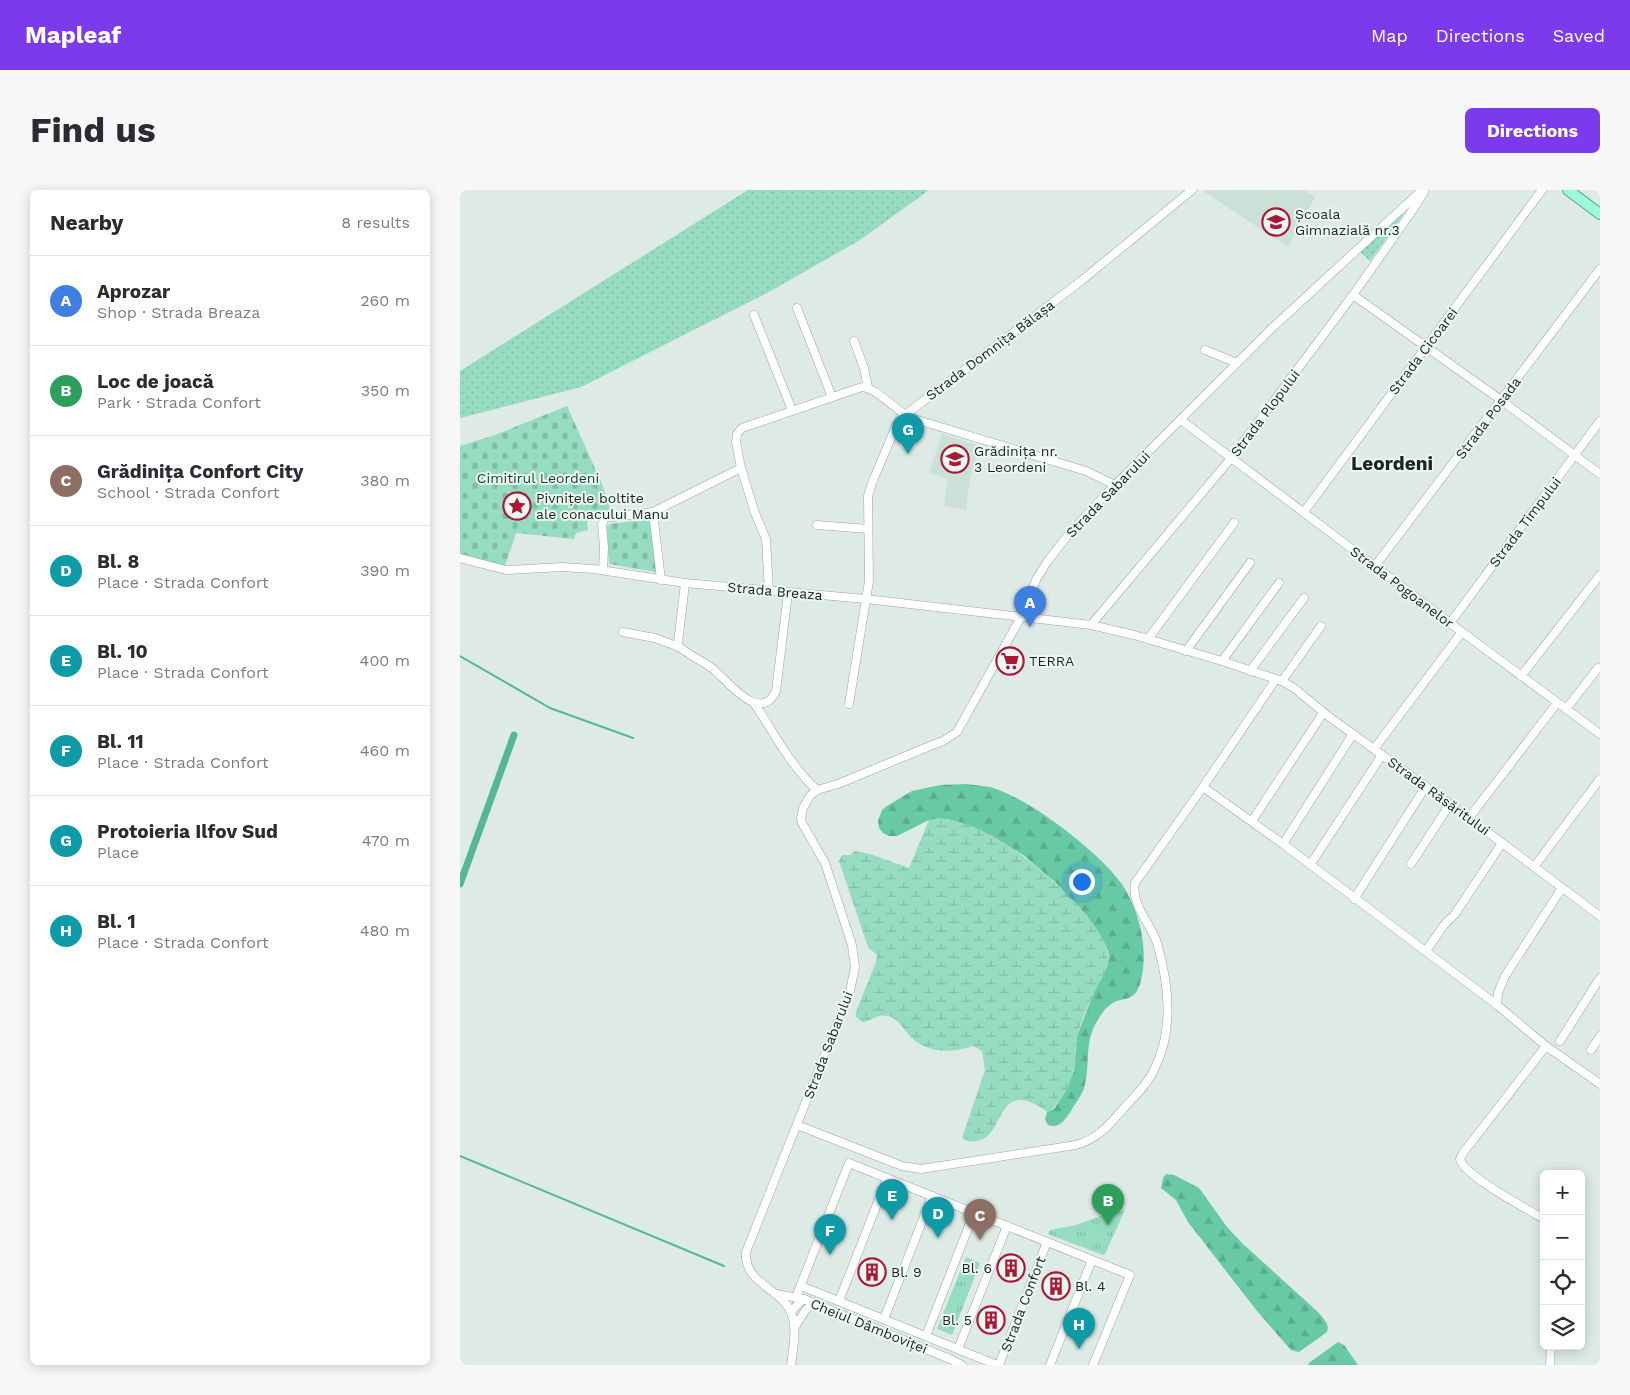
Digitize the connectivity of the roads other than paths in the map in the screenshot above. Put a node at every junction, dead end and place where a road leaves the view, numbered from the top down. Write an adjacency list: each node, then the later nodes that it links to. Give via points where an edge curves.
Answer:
1 (1192, 190): 20 (street, Strada Domnița Bălașa, via 1081,281)
2 (1423, 190): 5 (street, Strada Sabarului); 6 (street, Strada Plopului)
3 (1542, 190): 13 (street, Strada Cicoarei)
4 (1568, 190): 7 (main road)
5 (1402, 208): 6 (street); 15 (street, Strada Sabarului)
6 (1410, 214): 9 (street, Strada Plopului)
7 (1600, 214)
8 (1600, 269): 18 (street, Strada Posada)
9 (1353, 294): 13 (street); 24 (street, Strada Plopului)
10 (796, 308): 17 (street)
11 (754, 315): 19 (street)
12 (854, 341): 16 (street)
13 (1426, 347): 18 (street); 29 (street, Strada Cicoarei)
14 (1205, 350): 15 (street)
15 (1237, 363): 21 (street, Strada Sabarului)
16 (868, 388): 17 (street); 20 (street)
17 (832, 397): 19 (street)
18 (1501, 400): 23 (street); 35 (street, Strada Posada)
19 (792, 410): 25 (street, via 740,429 736,439)
20 (904, 415): 27 (street, via 1086,471); 32 (street, Strada Domnița Bălașa, via 896,426 869,489)
21 (1181, 420): 24 (street, Strada Pogoanelor); 27 (street, Strada Sabarului)
22 (1600, 421): 23 (street, Strada Timpului)
23 (1574, 455): 26 (street); 46 (street, Strada Timpului)
24 (1232, 457): 29 (street, Strada Pogoanelor); 47 (street, Strada Plopului)
25 (740, 468): 28 (street); 41 (street, via 766,539)
26 (1600, 474)
27 (1115, 485): 45 (street, Strada Sabarului, via 1047,562)
28 (653, 512): 36 (street, via 604,519); 38 (street)
29 (1304, 512): 35 (street, Strada Pogoanelor)
30 (1234, 523): 51 (street)
31 (817, 525): 32 (street)
32 (868, 529): 43 (street, Strada Domnița Bălașa, via 870,577)
33 (460, 558): 36 (street, Strada Breaza, via 506,570 562,567)
34 (1250, 563): 53 (street)
35 (1375, 566): 46 (street, Strada Pogoanelor)
36 (603, 570): 38 (street, Strada Breaza)
37 (1600, 575): 57 (street)
38 (662, 580): 39 (street, Strada Breaza)
39 (685, 583): 41 (street, Strada Breaza); 52 (street)
40 (1279, 583): 54 (street)
41 (769, 591): 42 (street, Strada Breaza)
42 (788, 593): 43 (street, Strada Breaza); 59 (street, via 776,691 770,700)
43 (866, 598): 45 (street, Strada Breaza); 61 (street, Strada Domnița Bălașa)
44 (1304, 598): 56 (street)
45 (1021, 617): 47 (street, Strada Breaza); 71 (street, Strada Sabarului, via 957,732 936,744)
46 (1450, 623): 50 (street, Strada Pogoanelor)
47 (1092, 625): 51 (street, Strada Răsăritului)
48 (1321, 626): 58 (street)
49 (623, 632): 52 (street)
50 (1462, 632): 57 (street, Strada Pogoanelor); 66 (street)
51 (1148, 639): 53 (street, Strada Răsăritului)
52 (679, 647): 59 (street, via 714,670 745,699)
53 (1186, 651): 54 (street, Strada Răsăritului)
54 (1222, 661): 56 (street, Strada Răsăritului)
55 (1598, 668): 62 (street)
56 (1250, 670): 58 (street, Strada Răsăritului)
57 (1522, 676): 60 (street, Strada Pogoanelor)
58 (1279, 680): 63 (street, Strada Răsăritului); 70 (street)
59 (754, 703): 71 (street, via 791,761)
60 (1557, 703): 62 (street, Strada Pogoanelor); 73 (street)
61 (849, 704)
62 (1566, 709): 65 (street, Strada Pogoanelor)
63 (1323, 713): 64 (street, Strada Răsăritului); 74 (street)
64 (1353, 734): 66 (street, Strada Răsăritului); 76 (street)
65 (1600, 734)
66 (1374, 749): 67 (street, Strada Răsăritului)
67 (1382, 754): 69 (street, Strada Răsăritului); 78 (street)
68 (1600, 779): 79 (street)
69 (1426, 786): 72 (street, Strada Răsăritului); 81 (street)
70 (1203, 787): 74 (street); 91 (street, via 1134,888 1135,898 1155,937 1164,970 1168,1004 1166,1030 1158,1061 1150,1078 1095,1138 1076,1145 921,1169 902,1166)
71 (817, 790): 91 (street, Strada Sabarului, via 805,804 802,823 825,863 852,945 855,967 850,992)
72 (1450, 804): 73 (street, Strada Răsăritului); 77 (street)
73 (1469, 818): 75 (street, Strada Răsăritului)
74 (1252, 821): 76 (street)
75 (1502, 843): 79 (street, Strada Răsăritului); 83 (street)
76 (1283, 844): 78 (street)
77 (1411, 864)
78 (1310, 865): 81 (street)
79 (1534, 867): 80 (street, Strada Răsăritului)
80 (1562, 888): 82 (street, Strada Răsăritului); 85 (street, via 1505,976)
81 (1354, 899): 83 (street)
82 (1600, 916)
83 (1426, 952): 85 (street)
84 (1600, 978): 87 (street)
85 (1497, 1006): 88 (street)
86 (1600, 1036): 89 (street)
87 (1560, 1041)
88 (1546, 1046): 90 (street); 95 (street, via 1460,1159 1462,1165 1478,1179)
89 (1591, 1050)
90 (1600, 1084)
91 (797, 1125): 100 (street, Strada Sabarului, via 746,1252 750,1271)
92 (887, 1178): 93 (street, Strada Confort); 99 (street, Strada Confort, via 849,1163); 103 (street)
93 (932, 1196): 94 (street, Strada Confort); 106 (street)
94 (974, 1213): 96 (street, Strada Confort); 108 (street)
95 (1540, 1217)
96 (1007, 1226): 97 (street, Strada Confort); 110 (street)
97 (1047, 1242): 98 (street, Strada Confort); 114 (street, Strada Confort)
98 (1092, 1260): 115 (street); 116 (street, Strada Confort, via 1130,1275)
99 (800, 1286): 101 (street); 103 (street, Strada Confort)
100 (774, 1293): 101 (street, Cheiul Dâmboviței); 105 (street, Strada Sabarului)
101 (796, 1297): 102 (street, Cheiul Dâmboviței)
102 (804, 1299): 104 (street, Cheiul Dâmboviței); 105 (street)
103 (839, 1301): 106 (street, Strada Confort)
104 (813, 1303): 107 (street); 109 (street, Cheiul Dâmboviței)
105 (791, 1312): 107 (street)
106 (884, 1319): 108 (street, Strada Confort)
107 (794, 1329): 112 (street)
108 (928, 1337): 109 (street); 110 (street, Strada Confort)
109 (926, 1349): 113 (street, Cheiul Dâmboviței)
110 (958, 1349): 114 (street, Strada Confort)
111 (1551, 1350): 117 (street)
112 (790, 1365)
113 (962, 1365)
114 (998, 1365)
115 (1050, 1365)
116 (1093, 1365)
117 (1550, 1365)

